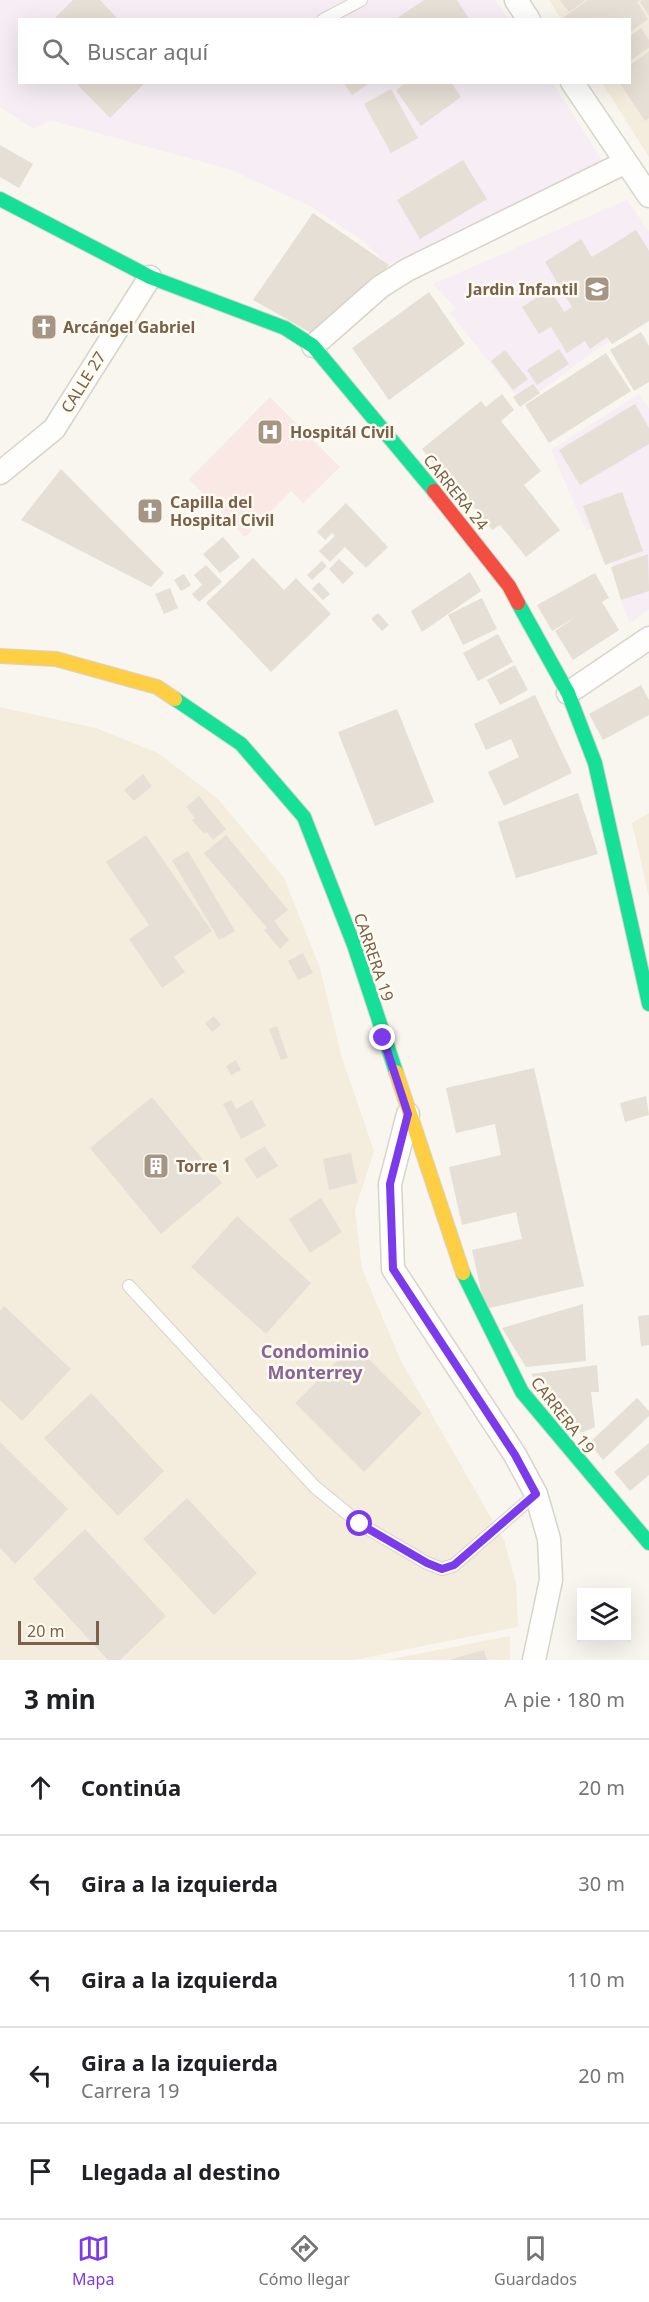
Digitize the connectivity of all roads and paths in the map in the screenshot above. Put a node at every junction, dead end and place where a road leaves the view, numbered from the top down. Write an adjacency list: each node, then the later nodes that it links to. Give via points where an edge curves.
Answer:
1 (361, 0): 3 (lane)
2 (516, 0): 4 (street)
3 (327, 18)
4 (528, 18)
5 (573, 84): 6 (street)
6 (626, 162): 7 (street); 10 (street, via 407,270 380,287)
7 (648, 192)
8 (0, 199): 9 (street, CARRERA 24)
9 (150, 277): 10 (street, CARRERA 24, via 285,328); 11 (street, CALLE 27, via 54,429)
10 (313, 346): 14 (street, CARRERA 24, via 509,586)
11 (0, 473)
12 (649, 638): 14 (street)
13 (0, 656): 16 (street, CARRERA 19, via 56,659 157,687 242,744 304,817 354,945)
14 (568, 693): 15 (street, CARRERA 24, via 595,763)
15 (649, 1004)
16 (408, 1114): 18 (street, via 390,1184 393,1269 515,1455); 19 (street, CARRERA 19, via 467,1285 522,1392)
17 (129, 1286): 18 (lane, via 315,1487 360,1524 427,1563 442,1569 454,1565)
18 (536, 1494): 20 (street, via 549,1539 551,1581)
19 (649, 1543)
20 (534, 1660)

